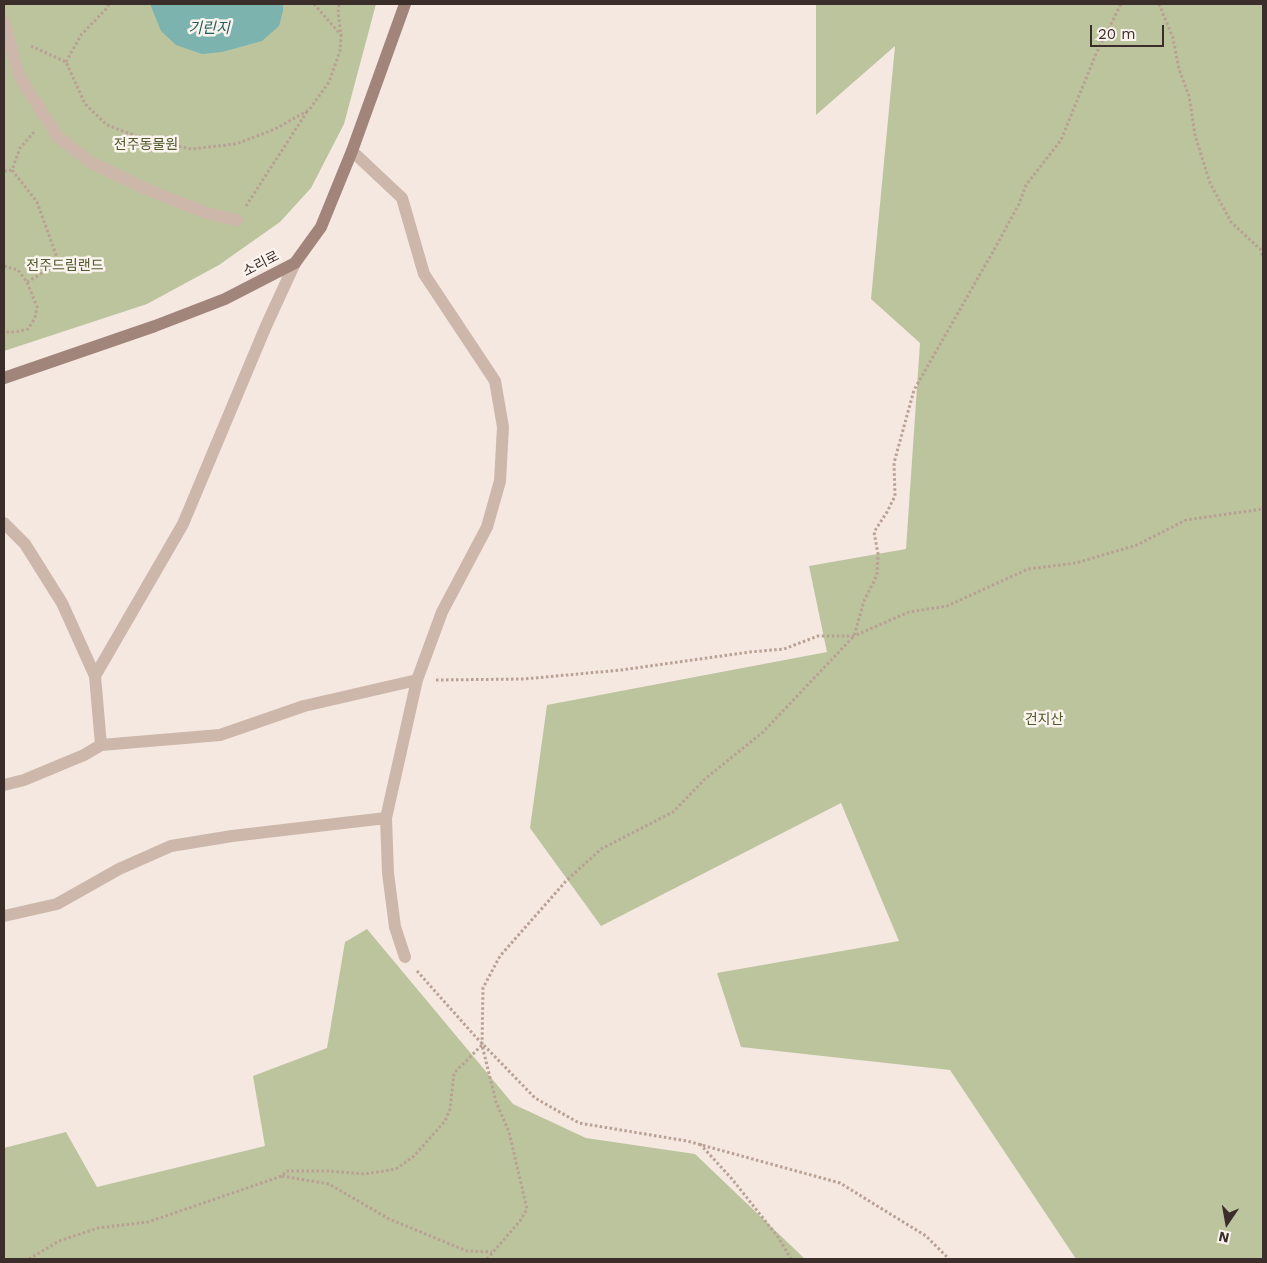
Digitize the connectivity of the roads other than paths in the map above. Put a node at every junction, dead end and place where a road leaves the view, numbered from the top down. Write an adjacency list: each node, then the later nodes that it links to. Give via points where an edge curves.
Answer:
1 (405, 4): 3 (street, 소리로)
2 (5, 25): 4 (street, via 19,76 58,136 90,162 148,190 207,213)
3 (352, 151): 5 (street, 소리로, via 320,227); 9 (street, via 402,198 424,274 495,381 503,427 500,481 487,527 442,612)
4 (237, 220)
5 (294, 263): 6 (street, 소리로, via 225,299); 8 (street, via 183,524)
6 (4, 378)
7 (4, 523): 8 (street, via 25,544 62,603)
8 (95, 676): 10 (street)
9 (417, 680): 10 (street, via 304,706 220,736); 12 (street)
10 (101, 745): 11 (street, via 84,756)
11 (4, 785)
12 (386, 818): 13 (street, via 171,846 119,869 56,904); 14 (street, via 388,874 395,927)
13 (4, 916)
14 (405, 957)

